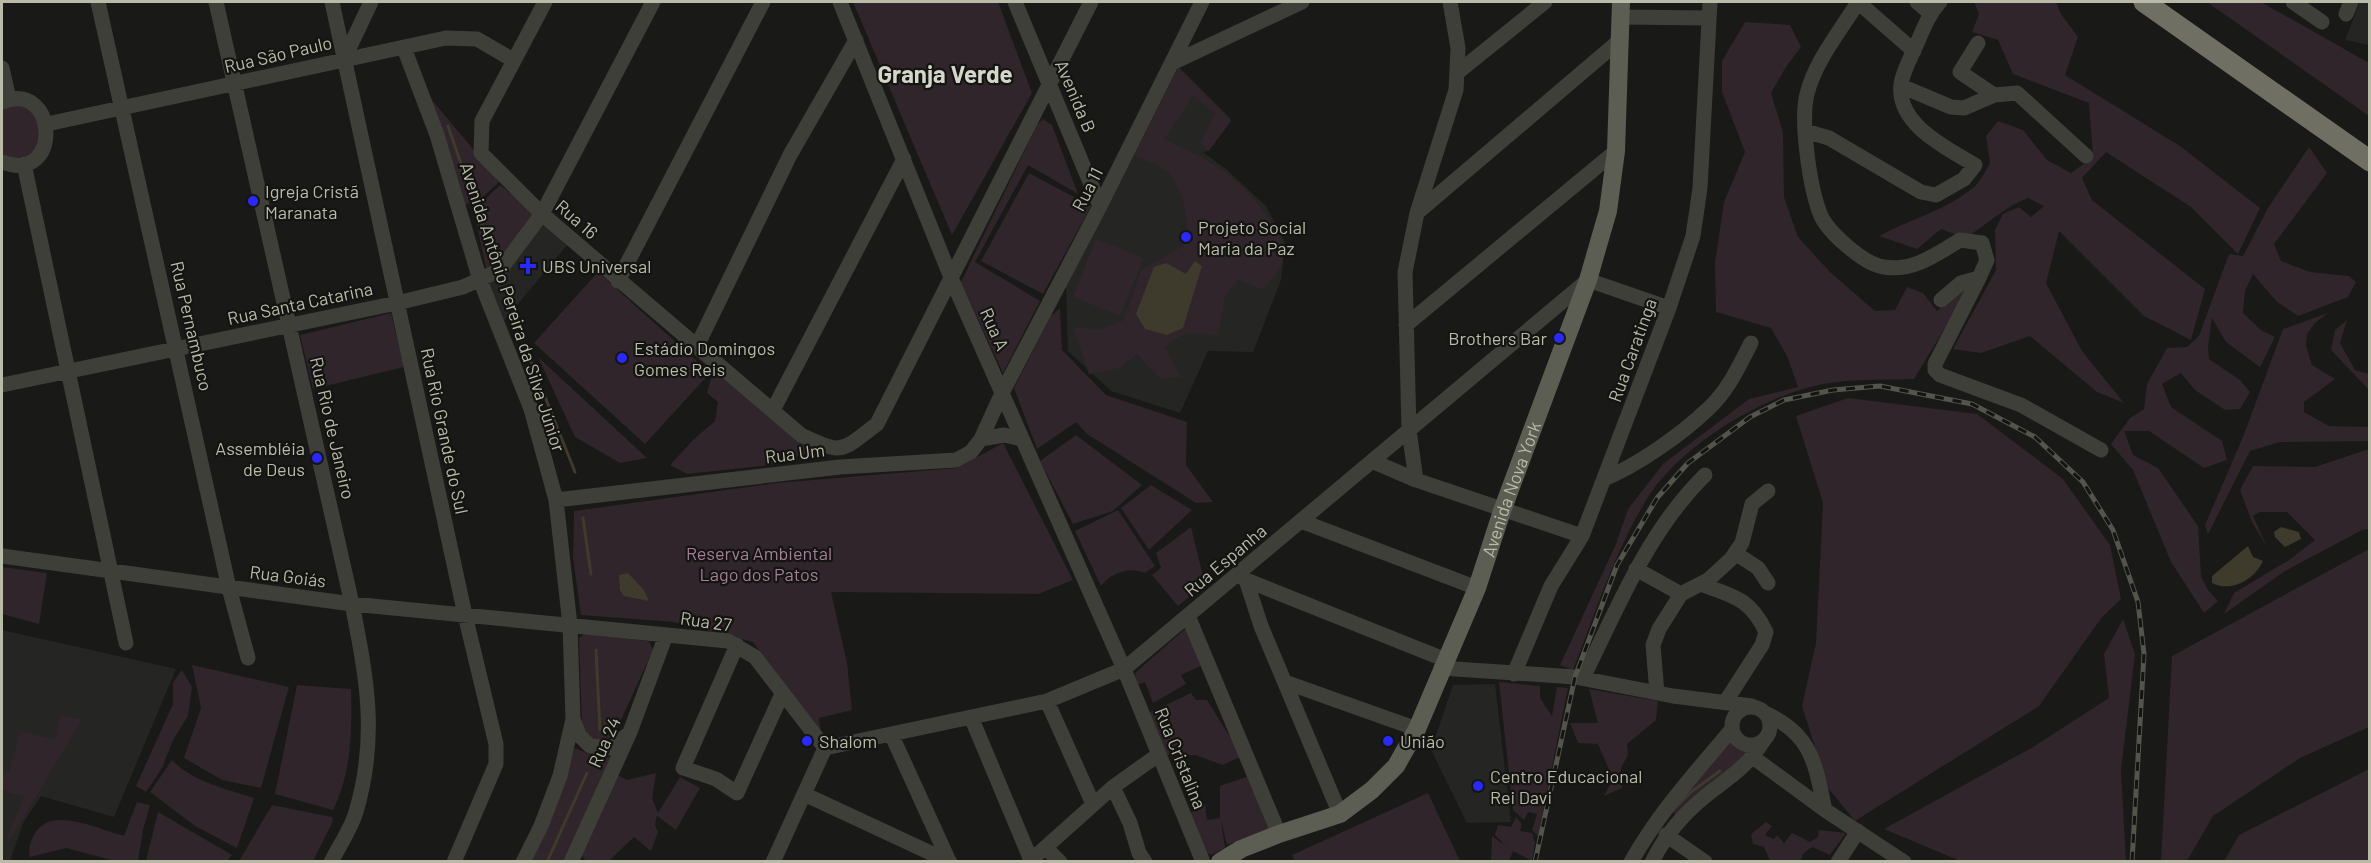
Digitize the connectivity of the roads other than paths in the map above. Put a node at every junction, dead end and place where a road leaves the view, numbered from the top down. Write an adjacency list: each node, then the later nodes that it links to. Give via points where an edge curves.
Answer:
1 (98, 2): 40 (street, Rua Pernambuco)
2 (216, 2): 36 (street, Rua Rio de Janeiro)
3 (332, 2): 30 (street, Rua Rio Grande do Sul)
4 (371, 2): 30 (street)
5 (545, 2): 31 (street)
6 (653, 2): 52 (street, Rua Santa Catarina)
7 (763, 2): 57 (street)
8 (840, 2): 25 (street, Rua A)
9 (1016, 2): 35 (street, Avenida B)
10 (1091, 2): 35 (street)
11 (1202, 2): 32 (street, Rua 11)
12 (1302, 2): 32 (street)
13 (1450, 2): 34 (street, via 1458,48)
14 (1545, 2): 34 (street)
15 (1710, 2): 23 (street, Rua Caratinga)
16 (1858, 2): 29 (street); 42 (street, via 1808,91)
17 (1917, 2): 21 (street)
18 (2144, 2): 47 (highway)
19 (2168, 2): 43 (highway)
20 (2293, 2): 24 (street)
21 (1935, 7): 29 (street)
22 (1620, 9): 23 (street); 26 (main road, Avenida Nova York)
23 (1708, 18): 60 (street, Rua Caratinga, via 1700,188 1692,236)
24 (2322, 22)
25 (856, 40): 46 (street, Rua A); 64 (street, via 790,154)
26 (1619, 41): 44 (main road, Avenida Nova York); 51 (street)
27 (1978, 43): 38 (street, via 1960,72)
28 (404, 48): 30 (street, Rua São Paulo); 31 (street, Rua São Paulo, via 464,36 477,39); 54 (street, Avenida Antônio Pereira da Silva Júnior, via 437,135)
29 (1914, 51): 37 (street)
30 (344, 59): 36 (street, Rua São Paulo); 59 (street, Rua Rio Grande do Sul)
31 (513, 60): 52 (street, Rua 16, via 482,121 481,153)
32 (1172, 63): 50 (street, Rua 11)
33 (2, 68): 39 (street)
34 (1457, 73): 51 (street, via 1456,90)
35 (1048, 81): 50 (street, Avenida B); 55 (street)
36 (233, 84): 40 (street, Rua São Paulo); 61 (street, Rua Rio de Janeiro)
37 (1901, 86): 38 (street, via 1951,107 1964,108); 42 (street, via 1905,108 1913,120 1936,143 1975,165 1964,179 1936,195 1920,192 1829,138)
38 (1994, 95): 45 (street, via 2017,93)
39 (5, 101): 41 (street, via 31,104)
40 (123, 108): 41 (street, Rua São Paulo); 65 (street, Rua Pernambuco)
41 (47, 124): 49 (street, via 48,137 43,149)
42 (1805, 131): 53 (street, via 1822,217 1858,255 1882,267 1905,267 1926,261 1960,240 1982,243 1987,260)
43 (2370, 147)
44 (1616, 151): 56 (main road, Avenida Nova York, via 1608,211); 62 (street)
45 (2086, 156)
46 (904, 159): 55 (street, Rua A); 69 (street)
47 (2370, 161)
48 (2, 162): 49 (street)
49 (24, 164): 66 (street)
50 (1100, 206): 68 (street, Rua 11)
51 (1417, 213): 62 (street, via 1405,272)
52 (542, 214): 54 (street, Rua Santa Catarina, via 500,270); 57 (street, Rua 16)
53 (1979, 278): 58 (street, via 1960,283); 74 (street, via 1935,370 2021,405)
54 (480, 280): 59 (street, Rua Santa Catarina); 81 (street, Avenida Antônio Pereira da Silva Júnior, via 531,409)
55 (952, 280): 68 (street, Rua A); 73 (street, via 877,424)
56 (1588, 280): 60 (street); 70 (street, Rua Espanha); 82 (main road, Avenida Nova York)
57 (618, 281): 64 (street, Rua 16)
58 (1941, 300)
59 (397, 303): 61 (street, Rua Santa Catarina); 96 (street, Rua Rio Grande do Sul)
60 (1669, 308): 78 (street, Rua Caratinga)
61 (289, 325): 65 (street, Rua Santa Catarina); 95 (street, Rua Rio de Janeiro)
62 (1406, 326): 70 (street)
63 (1751, 343): 78 (street, via 1733,378 1709,408 1629,469)
64 (697, 346): 69 (street, Rua 16)
65 (177, 349): 66 (street, Rua Santa Catarina); 92 (street, Rua Pernambuco)
66 (68, 372): 67 (street, Rua Santa Catarina); 88 (street)
67 (2, 385)
68 (1002, 393): 71 (street, Rua Um); 72 (street, Rua A)
69 (773, 410): 73 (street, Rua 16, via 801,435)
70 (1409, 430): 75 (street, Rua Espanha); 79 (street)
71 (981, 439): 72 (street, via 1004,435); 76 (street, Rua Um, via 971,452 956,460)
72 (1022, 439): 104 (street, Rua A)
73 (843, 448): 76 (street)
74 (2101, 450)
75 (1372, 461): 79 (street); 83 (street, Rua Espanha)
76 (840, 467): 81 (street, Rua Um)
77 (1705, 475): 87 (street, via 1673,510)
78 (1605, 479): 84 (street, Rua Caratinga)
79 (1416, 480): 82 (street)
80 (1768, 491): 85 (street, via 1752,504 1742,543)
81 (556, 500): 98 (street, Avenida Antônio Pereira da Silva Júnior)
82 (1502, 511): 84 (street); 93 (main road, Avenida Nova York)
83 (1301, 521): 89 (street, Rua Espanha); 93 (street)
84 (1582, 536): 105 (street, Rua Caratinga, via 1551,586)
85 (1735, 553): 90 (street, via 1758,568); 91 (street)
86 (2, 556): 88 (street, Rua Goiás)
87 (1636, 569): 94 (street); 106 (street)
88 (109, 572): 92 (street, Rua Goiás); 100 (street)
89 (1242, 578): 97 (street, Rua Espanha); 103 (street); 107 (street)
90 (1768, 583)
91 (1700, 584): 94 (street); 110 (street, via 1738,598 1756,612 1766,632 1762,645)
92 (229, 588): 95 (street, Rua Goiás); 102 (street, Rua Pernambuco)
93 (1477, 588): 103 (main road, Avenida Nova York)
94 (1681, 594): 108 (street, via 1653,645)
95 (352, 604): 96 (street, Rua Goiás); 135 (street, Rua Rio de Janeiro, via 368,685 370,746 356,814)
96 (465, 615): 98 (street, Rua Goiás); 136 (street, Rua Rio Grande do Sul, via 495,744 496,764)
97 (1188, 616): 104 (street, Rua Espanha); 131 (street)
98 (570, 625): 99 (street, Rua 27); 115 (street, Avenida Antônio Pereira da Silva Júnior)
99 (666, 635): 101 (street, Rua 27); 118 (street, Rua 24)
100 (126, 644)
101 (737, 645): 109 (street, Rua 27, via 755,657); 109 (street, via 683,768 716,779 737,793)
102 (248, 658)
103 (1443, 664): 105 (street); 117 (main road, Avenida Nova York)
104 (1124, 669): 111 (street, Rua Espanha); 123 (street, Rua Cristalina)
105 (1514, 674): 106 (street)
106 (1583, 678): 108 (street)
107 (1285, 682): 117 (street); 129 (street)
108 (1657, 693): 110 (street)
109 (782, 694): 122 (street, Rua 27)
110 (1720, 700): 112 (street); 116 (street)
111 (1047, 701): 114 (street, Rua Espanha); 127 (street)
112 (1752, 706): 113 (street); 116 (street, via 1741,709)
113 (1767, 714): 120 (street, via 1770,728); 121 (street, via 1798,733)
114 (971, 717): 119 (street, Rua Espanha); 141 (street)
115 (573, 719): 118 (street, via 579,735 590,746 612,748); 137 (street, Avenida Antônio Pereira da Silva Júnior, via 560,776)
116 (1732, 726): 120 (street, via 1742,742 1753,745); 145 (street, via 1651,826)
117 (1417, 729): 129 (main road, Avenida Nova York, via 1396,766)
118 (630, 732): 138 (street, Rua 24)
119 (892, 736): 122 (street, Rua Espanha); 140 (street)
120 (1766, 738): 121 (street, via 1783,736); 124 (street)
121 (1803, 742): 128 (street, via 1815,766)
122 (825, 748): 126 (street)
123 (1158, 755): 125 (street); 143 (street, Rua Cristalina)
124 (1754, 758): 128 (street); 132 (street, via 1707,795)
125 (1113, 787): 127 (street); 134 (street, via 1131,823)
126 (804, 795): 139 (street); 140 (street)
127 (1093, 804): 133 (street)
128 (1825, 810): 130 (street)
129 (1340, 814): 131 (main road, Avenida Nova York)
130 (1858, 831): 148 (street); 149 (street)
131 (1279, 834): 144 (main road, Avenida Nova York)
132 (1666, 835): 146 (street); 147 (street)
133 (1046, 848): 141 (street); 142 (street)
134 (1138, 859)
135 (331, 861)
136 (454, 861)
137 (523, 861)
138 (571, 861)
139 (773, 861)
140 (949, 861)
141 (1030, 861)
142 (1059, 861)
143 (1203, 861)
144 (1220, 861)
145 (1630, 861)
146 (1652, 861)
147 (1705, 861)
148 (1838, 861)
149 (1904, 861)

